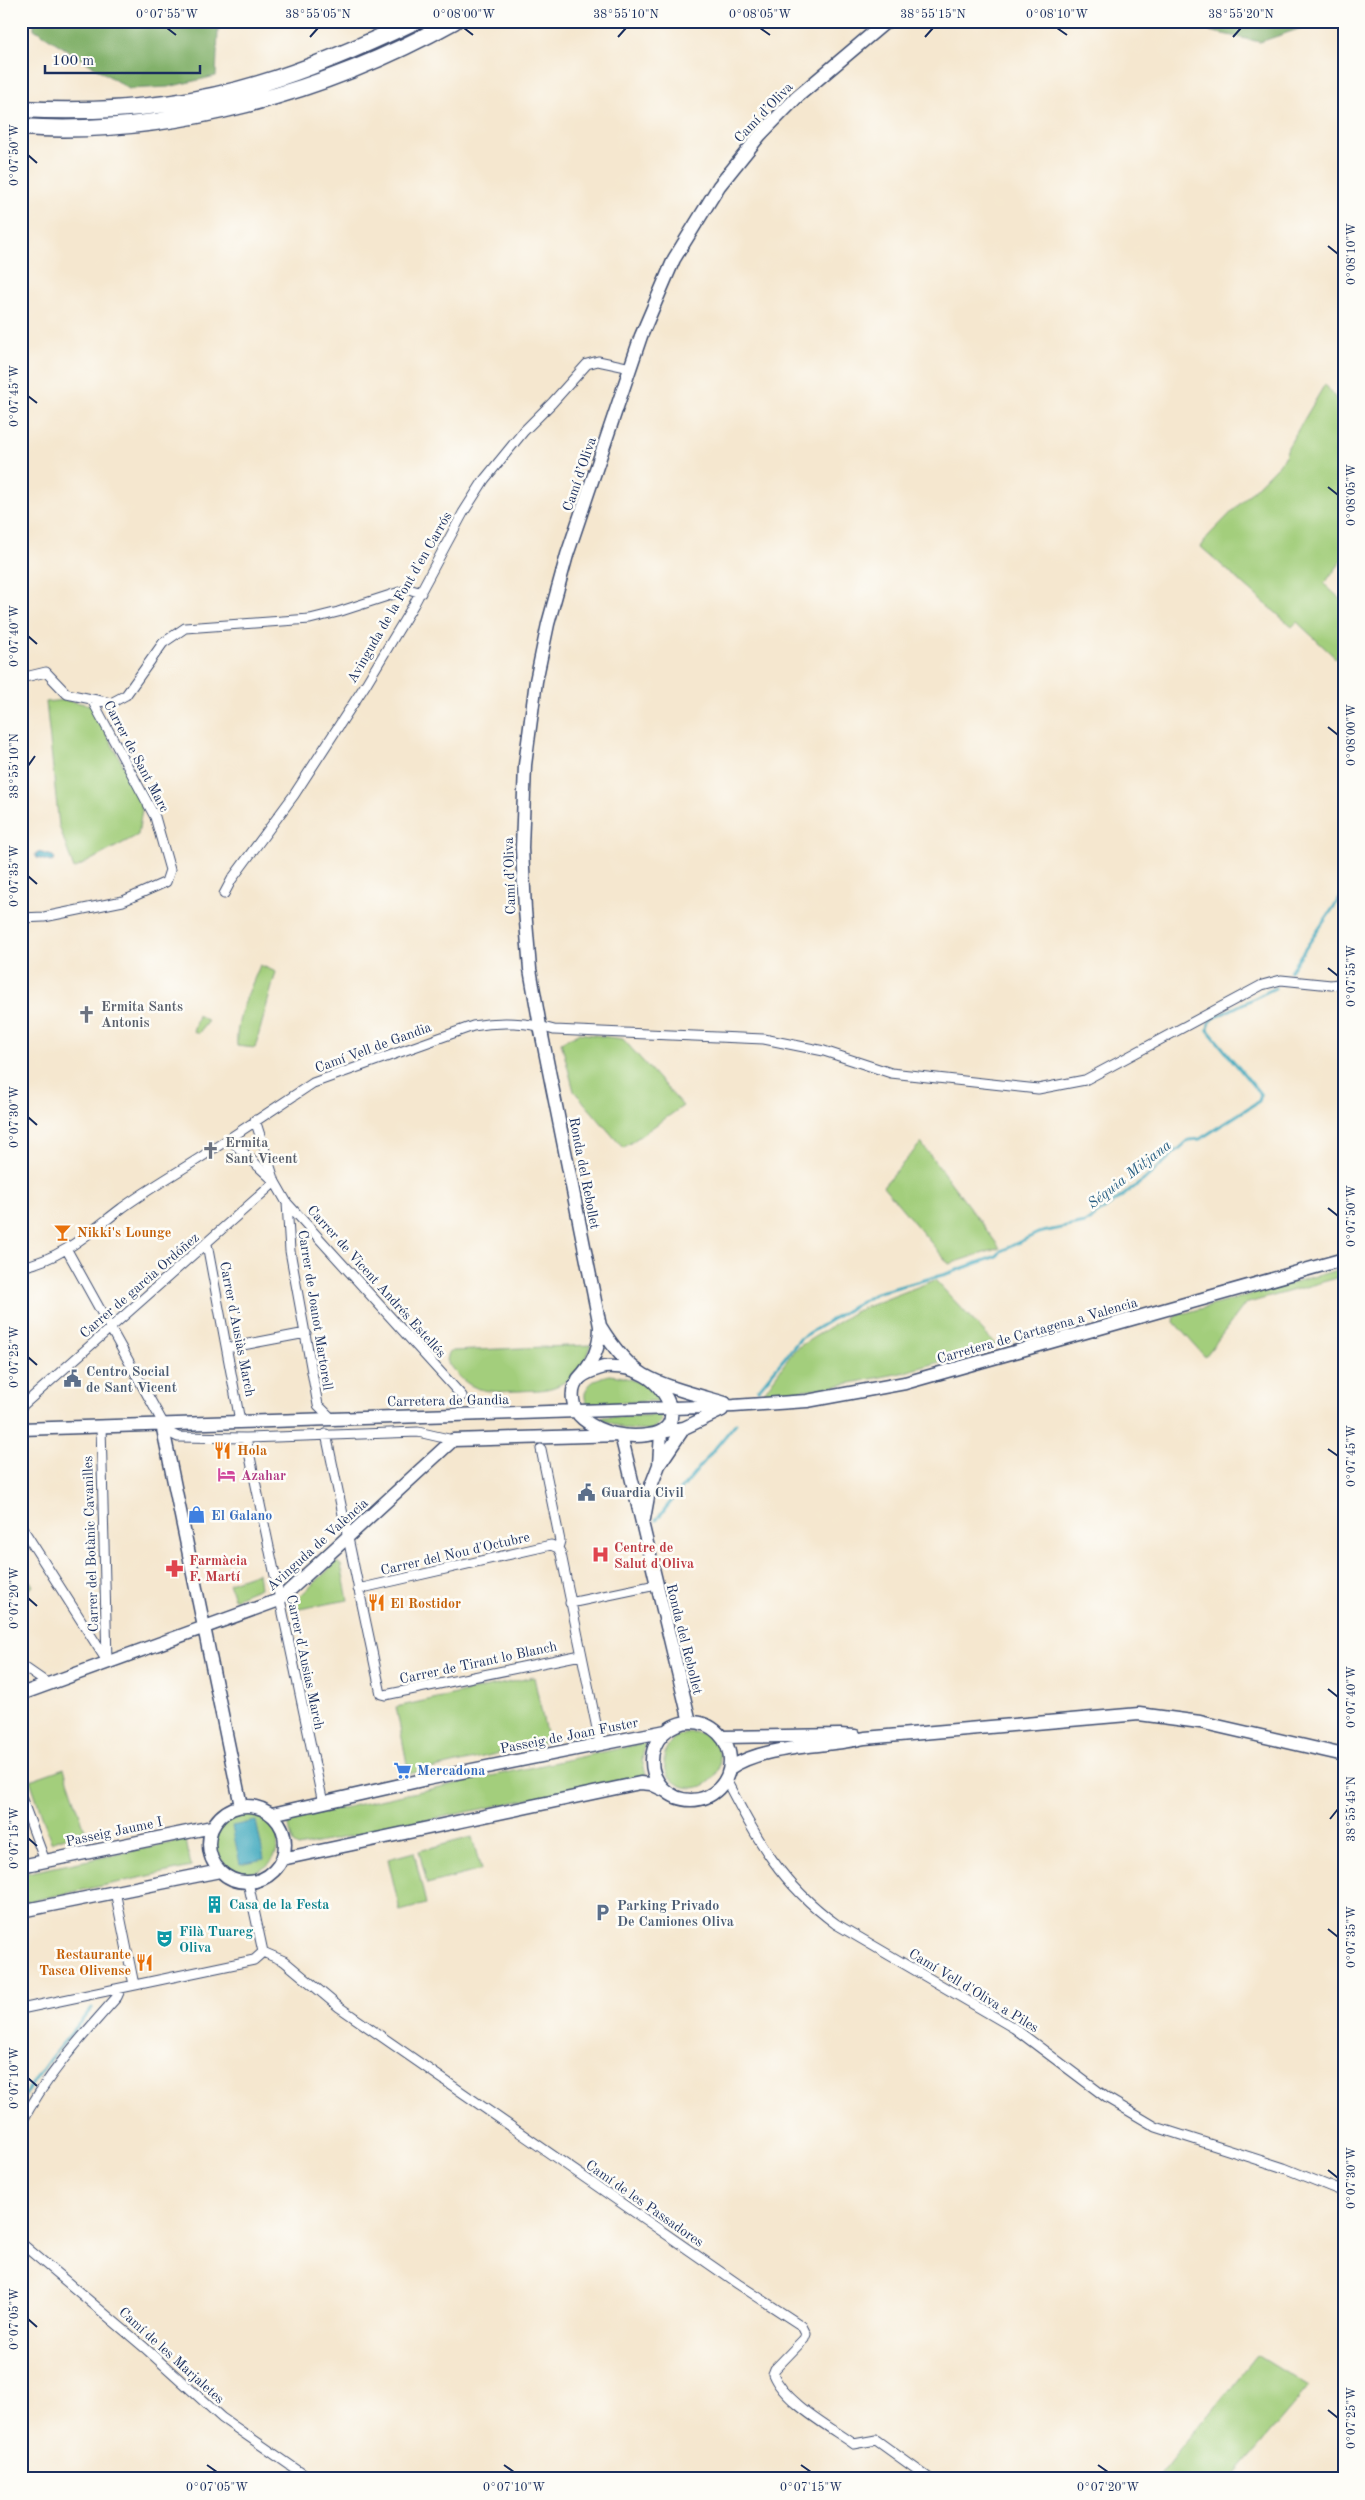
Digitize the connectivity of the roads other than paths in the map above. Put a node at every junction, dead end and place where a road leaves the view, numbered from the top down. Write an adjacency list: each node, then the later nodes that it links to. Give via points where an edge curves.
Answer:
1 (415, 21): 4 (highway, via 306,68 219,94 132,107)
2 (454, 21): 5 (highway, via 405,47 250,104 186,117 109,127)
3 (887, 21): 6 (street, Camí d’Oliva, via 778,116 719,186 674,259)
4 (21, 109)
5 (21, 127)
6 (631, 368): 7 (street, Avinguda de la Font d'en Carrós, via 598,361 581,368 494,465 463,513); 13 (street, Camí d’Oliva, via 557,589 528,732 522,848 530,969)
7 (421, 592): 9 (street, via 409,589 315,618 185,628 162,643 126,695 111,703); 10 (street, Avinguda de la Font d'en Carrós, via 329,741)
8 (21, 678): 9 (street, via 46,672 67,694)
9 (92, 700): 11 (street, Carrer de Sant Marc, via 155,816 170,870 169,878 163,884 112,904 44,917)
10 (224, 894)
11 (21, 918)
12 (1344, 983): 13 (street, Camí Vell de Gandia, via 1331,985 1281,980 1262,985 1085,1080 1038,1090 891,1073 824,1051 764,1039 554,1030)
13 (540, 1026): 14 (street, Camí Vell de Gandia, via 500,1023 473,1026 331,1075 294,1094); 22 (street, Ronda del Rebollet)
14 (255, 1120): 15 (street, Camí Vell de Gandia); 16 (street, Carrer de Vicent Andrés Estellés)
15 (229, 1139): 16 (street, Carrer de Vicent Andrés Estellés); 19 (street, Camí Vell de Gandia, via 122,1208)
16 (275, 1182): 17 (street, Carrer de Vicent Andrés Estellés); 18 (street, Carrer de garcia Ordóñez)
17 (287, 1203): 24 (street, Carrer de Joanot Martorell, via 290,1250); 28 (street, Carrer de Vicent Andrés Estellés)
18 (207, 1244): 23 (street, Carrer de garcia Ordóñez); 25 (street, Carrer d'Ausiàs March)
19 (67, 1250): 21 (street, Camí Vell de Gandia); 23 (street)
20 (1344, 1259): 29 (street, Carretera de Cartagena a Valencia, via 904,1382 807,1401)
21 (21, 1267)
22 (600, 1326): 26 (street, Ronda del Rebollet, via 618,1352); 27 (street, Ronda del Rebollet, via 597,1352)
23 (110, 1328): 30 (street, Carrer de garcia Ordóñez); 38 (street)
24 (306, 1333): 25 (street); 33 (street, Carrer de Joanot Martorell, via 318,1405)
25 (227, 1348): 34 (street, Carrer d'Ausiàs March)
26 (644, 1375): 27 (street, via 614,1367 594,1370); 29 (street); 31 (street, Ronda del Rebollet, via 663,1390)
27 (578, 1379): 32 (street, via 573,1396)
28 (462, 1396)
29 (734, 1406): 31 (street, Carretera de Gandia); 36 (street, via 698,1419)
30 (21, 1408)
31 (670, 1408): 32 (street, Carretera de Gandia); 39 (street, Ronda del Rebollet, via 670,1422)
32 (576, 1411): 33 (street, Carretera de Gandia); 41 (street, via 591,1424)
33 (330, 1417): 34 (street, Carretera de Gandia)
34 (240, 1421): 38 (street, Carretera de Gandia)
35 (101, 1426): 37 (street, Carretera de Gandia); 38 (street, Carretera de Gandia); 54 (street, Carrer del Botànic Cavanilles)
36 (684, 1428): 39 (street); 45 (street)
37 (21, 1429)
38 (165, 1431): 42 (street, Carretera de Gandia, via 178,1437); 56 (street)
39 (661, 1432): 41 (street); 45 (street, Ronda del Rebollet)
40 (326, 1434): 42 (street, Carretera de Gandia); 43 (street, Carretera de Gandia, via 418,1432); 48 (street)
41 (622, 1436): 43 (street); 47 (street, Ronda del Rebollet)
42 (246, 1438): 52 (street, Carrer d'Ausias March)
43 (453, 1440): 48 (street, Avinguda de València)
44 (541, 1449): 49 (street, via 560,1541)
45 (658, 1465): 47 (street, Ronda del Rebollet, via 645,1509)
46 (21, 1526): 55 (street)
47 (645, 1534): 50 (street, Ronda del Rebollet)
48 (348, 1536): 51 (street); 52 (street, Avinguda de València)
49 (558, 1548): 51 (street, Carrer del Nou d'Octubre, via 551,1545); 53 (street)
50 (656, 1585): 53 (street); 62 (street, Ronda del Rebollet)
51 (358, 1589): 57 (street, Carrer de Tirant lo Blanch, via 381,1694)
52 (279, 1600): 56 (street, Avinguda de València); 71 (street, Carrer d'Ausias March)
53 (570, 1603): 57 (street)
54 (106, 1623): 55 (street, via 97,1630); 58 (street, Carrer del Botànic Cavanilles)
55 (86, 1628): 58 (street)
56 (204, 1628): 58 (street, Avinguda de València); 72 (street)
57 (581, 1655): 66 (street)
58 (107, 1661): 60 (street, Avinguda de València)
59 (21, 1665): 60 (street)
60 (47, 1684): 61 (street, Avinguda de València)
61 (21, 1694)
62 (690, 1722): 63 (street); 64 (street, via 714,1728)
63 (666, 1731): 66 (street, Passeig de Joan Fuster); 69 (street, via 659,1739 652,1761 658,1783)
64 (722, 1737): 65 (street, via 840,1735); 68 (street, via 728,1747)
65 (865, 1738): 67 (street, via 1139,1714 1200,1722); 68 (street, via 752,1756)
66 (600, 1743): 71 (street, Passeig de Joan Fuster)
67 (1344, 1755)
68 (728, 1774): 69 (street, via 719,1789 699,1800 681,1799); 87 (street, Camí Vell d'Oliva a Piles, via 768,1857 811,1906 836,1924 1014,2028 1106,2098 1156,2127 1284,2168)
69 (666, 1791): 75 (street, via 640,1783)
70 (21, 1797): 76 (street)
71 (323, 1803): 73 (street, Passeig de Joan Fuster)
72 (241, 1806): 73 (street, via 260,1807); 74 (street, via 221,1815)
73 (272, 1814): 75 (street, via 281,1825 285,1838)
74 (212, 1827): 76 (street, Passeig Jaume I); 78 (street, via 209,1852)
75 (282, 1859): 79 (street, via 268,1875)
76 (45, 1861): 77 (street, Passeig Jaume I)
77 (21, 1866)
78 (220, 1871): 79 (street, via 236,1880); 80 (street)
79 (248, 1882): 82 (street)
80 (115, 1891): 81 (street); 83 (street)
81 (21, 1911)
82 (263, 1952): 83 (street, via 254,1960); 90 (street, Camí de les Passadores, via 284,1961 339,2007 802,2326 806,2334 804,2339 775,2369 775,2380 807,2411 854,2444 876,2440)
83 (134, 1985): 84 (street)
84 (121, 1988): 85 (street); 86 (street, via 38,2095)
85 (21, 2009)
86 (21, 2124)
87 (1344, 2192)
88 (21, 2243): 89 (street, Camí de les Marjaletes, via 222,2418)
89 (310, 2479)
90 (930, 2479)

